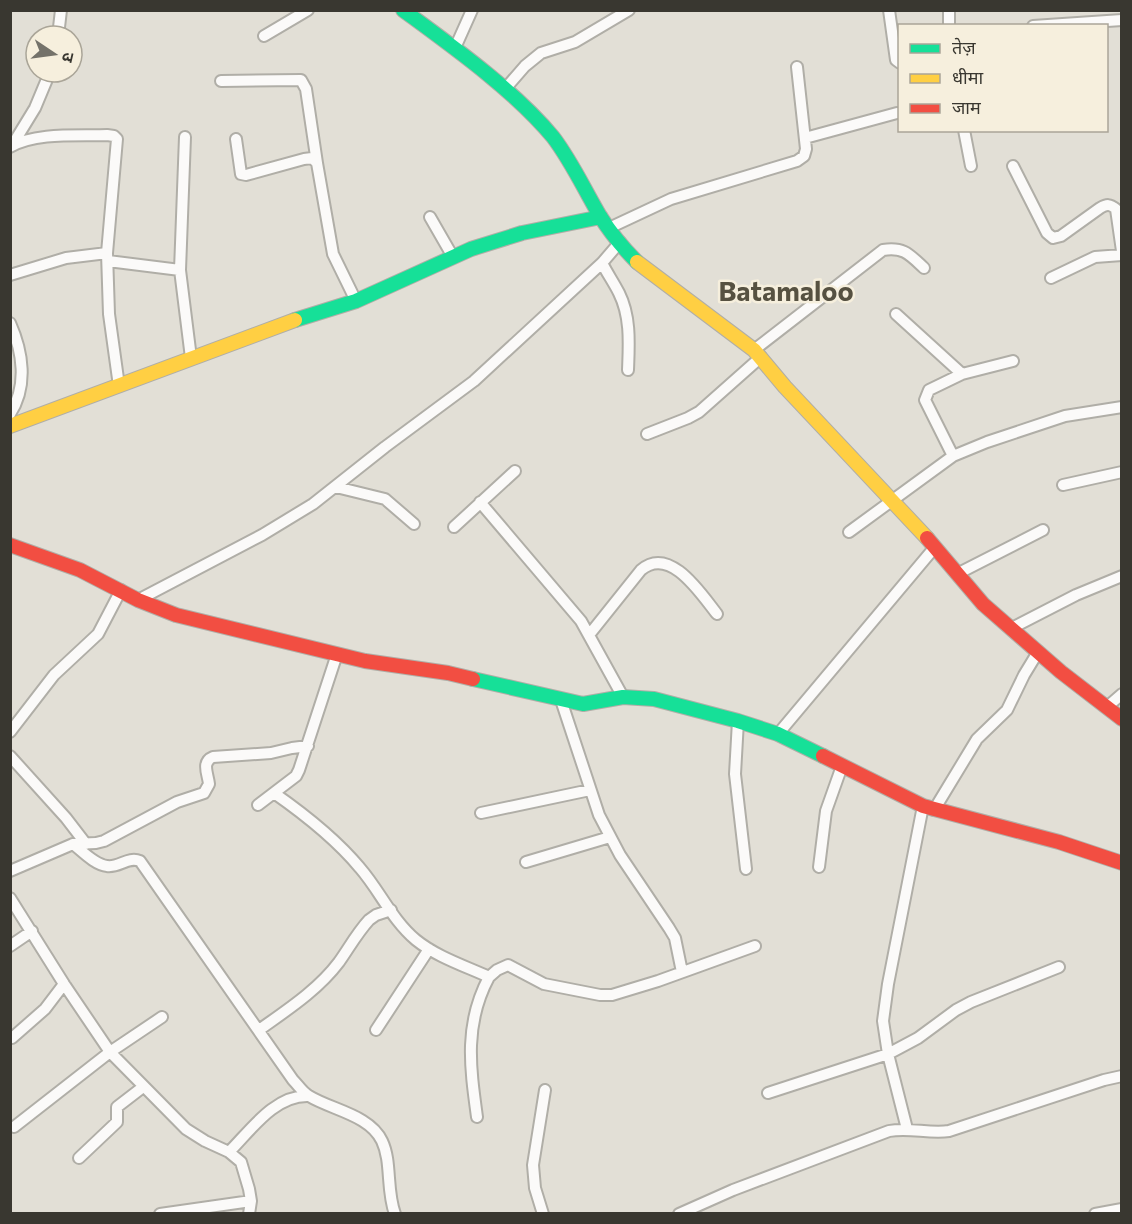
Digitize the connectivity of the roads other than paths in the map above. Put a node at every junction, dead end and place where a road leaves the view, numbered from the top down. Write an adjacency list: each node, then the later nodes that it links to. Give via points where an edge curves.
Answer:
1 (308, 10): 8 (street)
2 (403, 10): 9 (street)
3 (472, 10): 9 (street)
4 (629, 10): 14 (street, via 575,42 541,53)
5 (888, 10): 10 (street)
6 (1122, 20): 7 (street)
7 (1063, 24)
8 (264, 36)
9 (455, 48): 14 (street)
10 (898, 62)
11 (797, 67): 18 (street)
12 (221, 81): 21 (street, via 301,80 306,89)
13 (45, 84): 20 (street)
14 (506, 89): 25 (street, via 554,138)
15 (897, 113): 18 (street)
16 (963, 132): 22 (street)
17 (185, 137): 32 (street)
18 (805, 138): 25 (street, via 804,156 797,161)
19 (236, 139): 21 (street, via 241,174 304,159)
20 (11, 147): 28 (street, via 31,138 117,139)
21 (317, 162): 35 (street, via 333,254)
22 (970, 166)
23 (1013, 166): 27 (street, via 1053,238 1100,208 1112,205 1116,209)
24 (430, 217): 29 (street)
25 (605, 222): 26 (street); 29 (street, via 522,233)
26 (620, 242): 30 (street); 38 (street, via 636,261)
27 (1122, 253): 34 (street, via 1095,257)
28 (107, 257): 32 (street); 33 (street, via 66,258); 43 (street, via 109,314)
29 (453, 257): 35 (street)
30 (602, 263): 41 (street, via 624,307 629,335); 52 (street, via 474,381)
31 (924, 268): 38 (street, via 906,252 883,250)
32 (180, 270): 39 (street)
33 (10, 275)
34 (1051, 278)
35 (356, 301): 39 (street)
36 (896, 314): 42 (street)
37 (10, 323): 45 (street, via 22,369 21,388)
38 (757, 354): 47 (street, via 699,412); 53 (street)
39 (191, 358): 43 (street)
40 (1013, 361): 42 (street)
41 (628, 370)
42 (962, 374): 48 (street, via 929,390 925,400)
43 (119, 386): 46 (street)
44 (1122, 407): 48 (street, via 1065,416)
45 (10, 414)
46 (10, 426)
47 (647, 434)
48 (953, 456): 53 (street)
49 (515, 471): 54 (street)
50 (1122, 472): 51 (street)
51 (1063, 485)
52 (336, 487): 55 (street, via 385,499); 64 (street, via 278,526)
53 (892, 500): 58 (street); 60 (street)
54 (480, 502): 56 (street); 67 (street)
55 (414, 524)
56 (454, 527)
57 (1042, 530): 61 (street)
58 (849, 532)
59 (10, 545): 63 (street)
60 (935, 547): 61 (street); 77 (street)
61 (957, 573): 66 (street, via 983,604)
62 (1122, 576): 66 (street)
63 (122, 590): 64 (street); 76 (street, via 98,634 54,675)
64 (138, 600): 69 (street, via 176,615)
65 (717, 614): 67 (street, via 683,573 651,563 641,570)
66 (1012, 628): 68 (street)
67 (589, 635): 71 (street)
68 (1038, 652): 73 (street); 84 (street, via 1007,710 978,739)
69 (337, 654): 72 (street, via 447,673); 78 (street)
70 (1122, 694): 73 (street)
71 (623, 697): 72 (street, via 583,704); 75 (street, via 654,699)
72 (561, 700): 81 (street)
73 (1107, 707): 74 (street)
74 (1122, 719)
75 (738, 721): 77 (street); 92 (street, via 735,774)
76 (10, 732)
77 (778, 734): 80 (street)
78 (308, 746): 82 (street, via 296,776); 87 (street, via 208,759 209,784 204,793 177,802 104,841)
79 (10, 756): 87 (street)
80 (842, 766): 84 (street); 91 (street, via 826,812)
81 (590, 790): 85 (street); 86 (street)
82 (274, 793): 83 (street); 95 (street, via 360,867)
83 (258, 805)
84 (928, 808): 90 (street, via 1059,842); 109 (street, via 884,1004)
85 (481, 813)
86 (610, 837): 89 (street); 101 (street, via 675,938)
87 (86, 843): 88 (street)
88 (73, 844): 93 (street); 105 (street, via 105,866 140,861)
89 (526, 862)
90 (1122, 863)
91 (819, 867)
92 (747, 869)
93 (10, 871)
94 (10, 898): 96 (street)
95 (391, 910): 99 (street, via 407,932); 105 (street, via 369,920 327,975)
96 (32, 931): 97 (street); 103 (street)
97 (10, 945)
98 (755, 945): 101 (street)
99 (429, 949): 102 (street); 106 (street)
100 (1059, 967): 109 (street, via 971,1002)
101 (682, 972): 102 (street, via 612,995 544,984 508,965)
102 (489, 977): 115 (street, via 477,1002 471,1039)
103 (64, 984): 107 (street, via 45,1009); 108 (street)
104 (162, 1017): 108 (street)
105 (259, 1030): 114 (street)
106 (376, 1030)
107 (12, 1038)
108 (110, 1052): 111 (street); 116 (street)
109 (888, 1054): 113 (street); 117 (street)
110 (1122, 1076): 117 (street, via 949,1131)
111 (143, 1087): 118 (street, via 186,1129); 119 (street, via 117,1107 117,1122)
112 (545, 1090): 125 (street, via 533,1165)
113 (768, 1093)
114 (307, 1096): 118 (street, via 278,1104); 124 (street, via 378,1132 386,1150)
115 (477, 1117)
116 (14, 1127)
117 (907, 1129): 126 (street, via 889,1131)
118 (229, 1152): 120 (street, via 241,1162)
119 (79, 1158)
120 (251, 1201): 122 (street); 123 (street)
121 (1122, 1209): 127 (street)
122 (160, 1214)
123 (249, 1214)
124 (395, 1214)
125 (543, 1214)
126 (679, 1214)
127 (1095, 1214)

